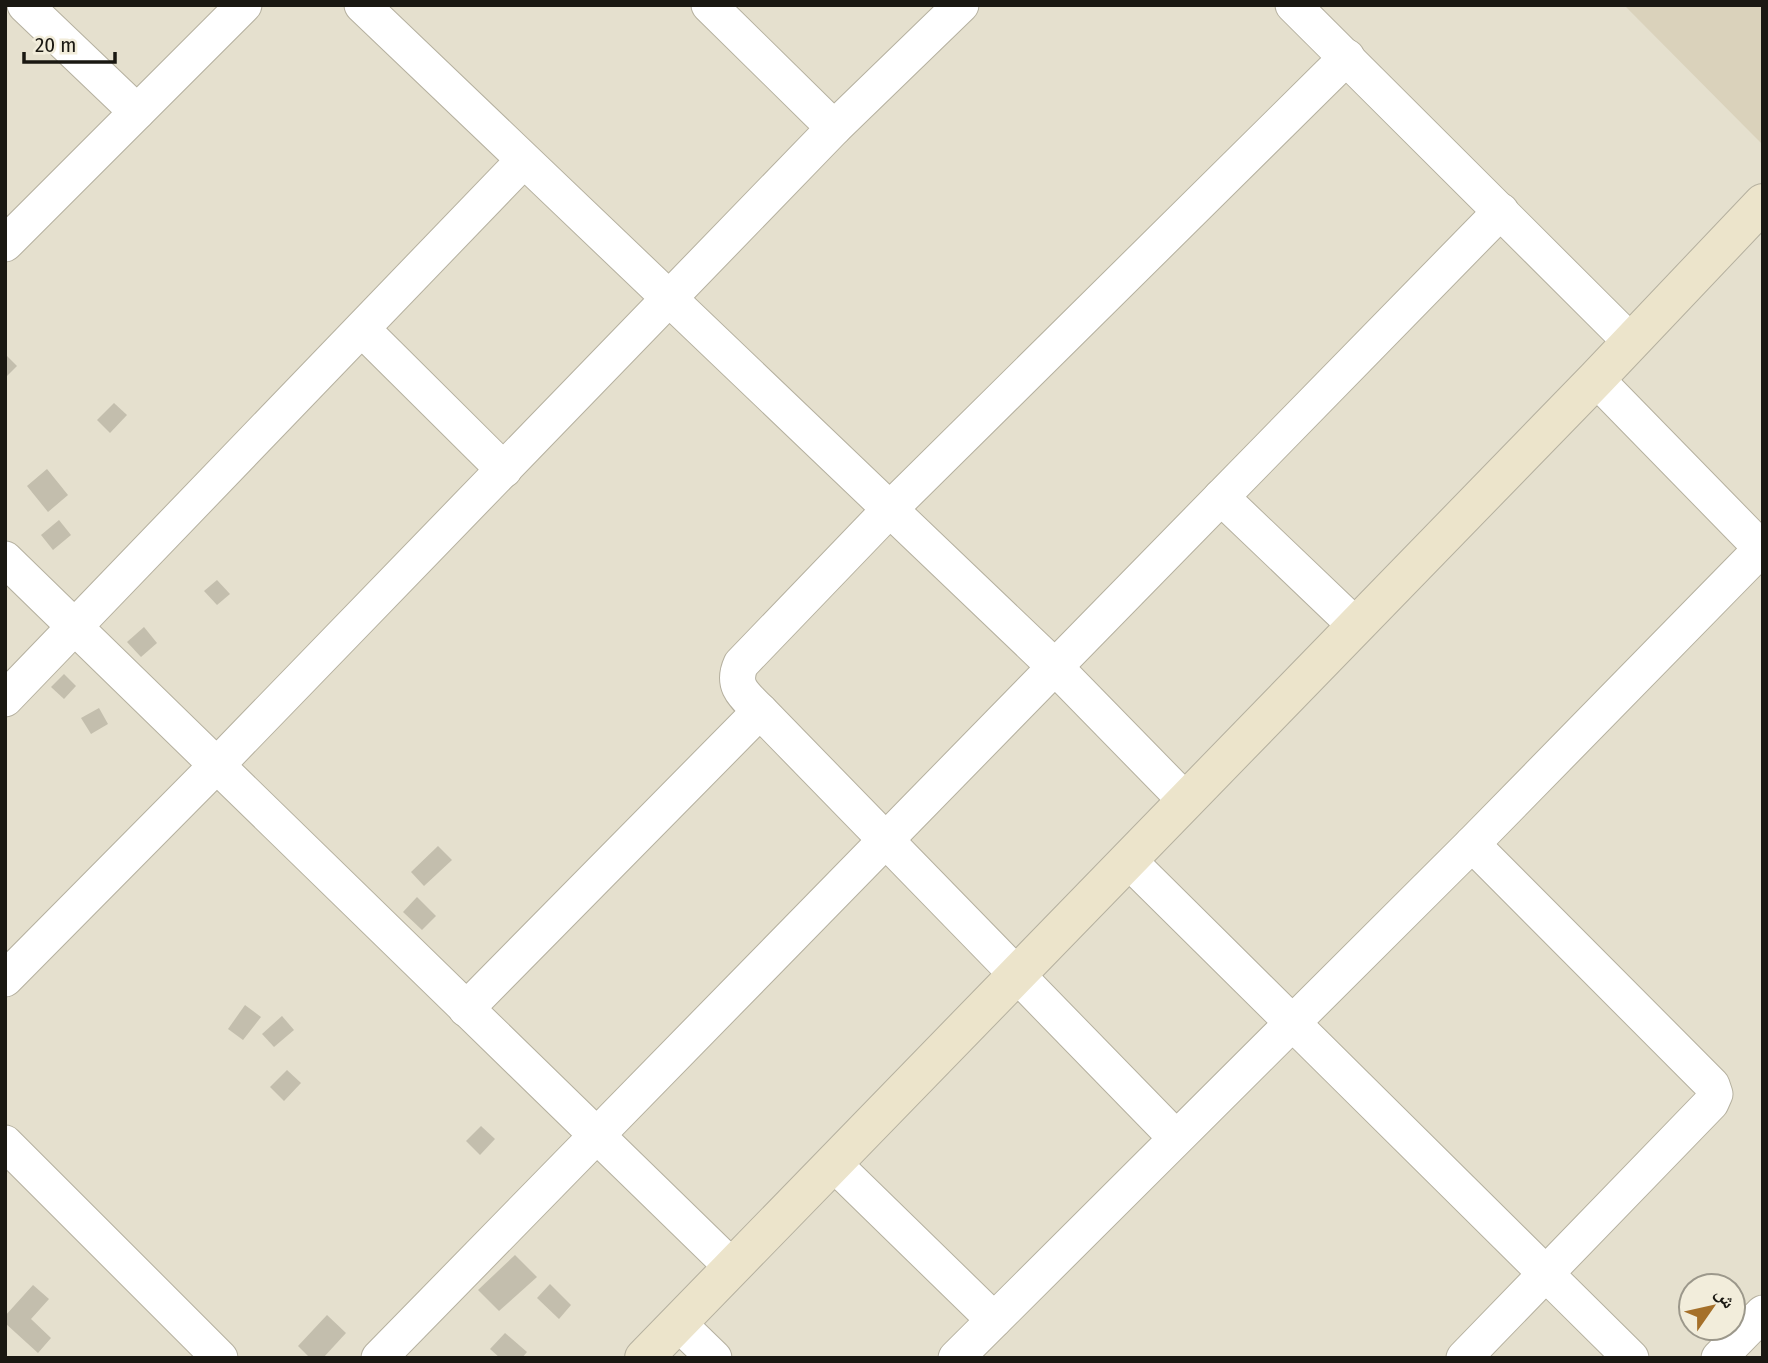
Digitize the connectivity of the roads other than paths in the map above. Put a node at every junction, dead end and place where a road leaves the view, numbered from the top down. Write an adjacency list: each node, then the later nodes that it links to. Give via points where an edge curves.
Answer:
1 (25, 5): 8 (street)
2 (244, 5): 8 (street)
3 (362, 5): 10 (street)
4 (709, 5): 9 (street)
5 (961, 5): 9 (street)
6 (1293, 5): 7 (street)
7 (1347, 57): 12 (street); 20 (street)
8 (137, 112): 13 (street)
9 (834, 128): 14 (street)
10 (523, 162): 14 (street); 15 (street)
11 (1763, 203): 16 (street)
12 (1501, 211): 16 (street); 19 (street)
13 (5, 244)
14 (668, 301): 18 (street); 20 (street)
15 (362, 329): 18 (street); 24 (street)
16 (1631, 342): 17 (street)
17 (1596, 379): 21 (street); 23 (street)
18 (504, 470): 28 (street)
19 (1221, 497): 23 (street); 25 (street)
20 (890, 509): 25 (street); 27 (street, via 741,664 738,688)
21 (1762, 548): 31 (street)
22 (5, 559): 24 (street)
23 (1356, 626): 29 (street)
24 (75, 629): 26 (street); 28 (street)
25 (1055, 667): 29 (street); 30 (street)
26 (5, 699)
27 (760, 711): 30 (street); 35 (street)
28 (216, 766): 34 (street); 35 (street)
29 (1186, 801): 32 (street)
30 (886, 843): 33 (street); 37 (street)
31 (1472, 844): 36 (street); 42 (street, via 1712,1085 1715,1094 1712,1103)
32 (1128, 860): 33 (street); 36 (street)
33 (1016, 976): 38 (street); 40 (street)
34 (5, 979)
35 (466, 1009): 37 (street)
36 (1290, 1024): 38 (street); 42 (street)
37 (595, 1135): 41 (street); 47 (street)
38 (1175, 1137): 44 (street)
39 (5, 1143): 46 (street)
40 (833, 1163): 41 (street); 44 (street)
41 (732, 1267): 45 (street)
42 (1544, 1274): 51 (street); 52 (street)
43 (1763, 1313): 53 (street)
44 (994, 1320): 50 (street)
45 (678, 1323): 48 (street); 49 (street)
46 (220, 1358)
47 (380, 1358)
48 (644, 1358)
49 (714, 1358)
50 (956, 1358)
51 (1464, 1358)
52 (1631, 1358)
53 (1719, 1358)

